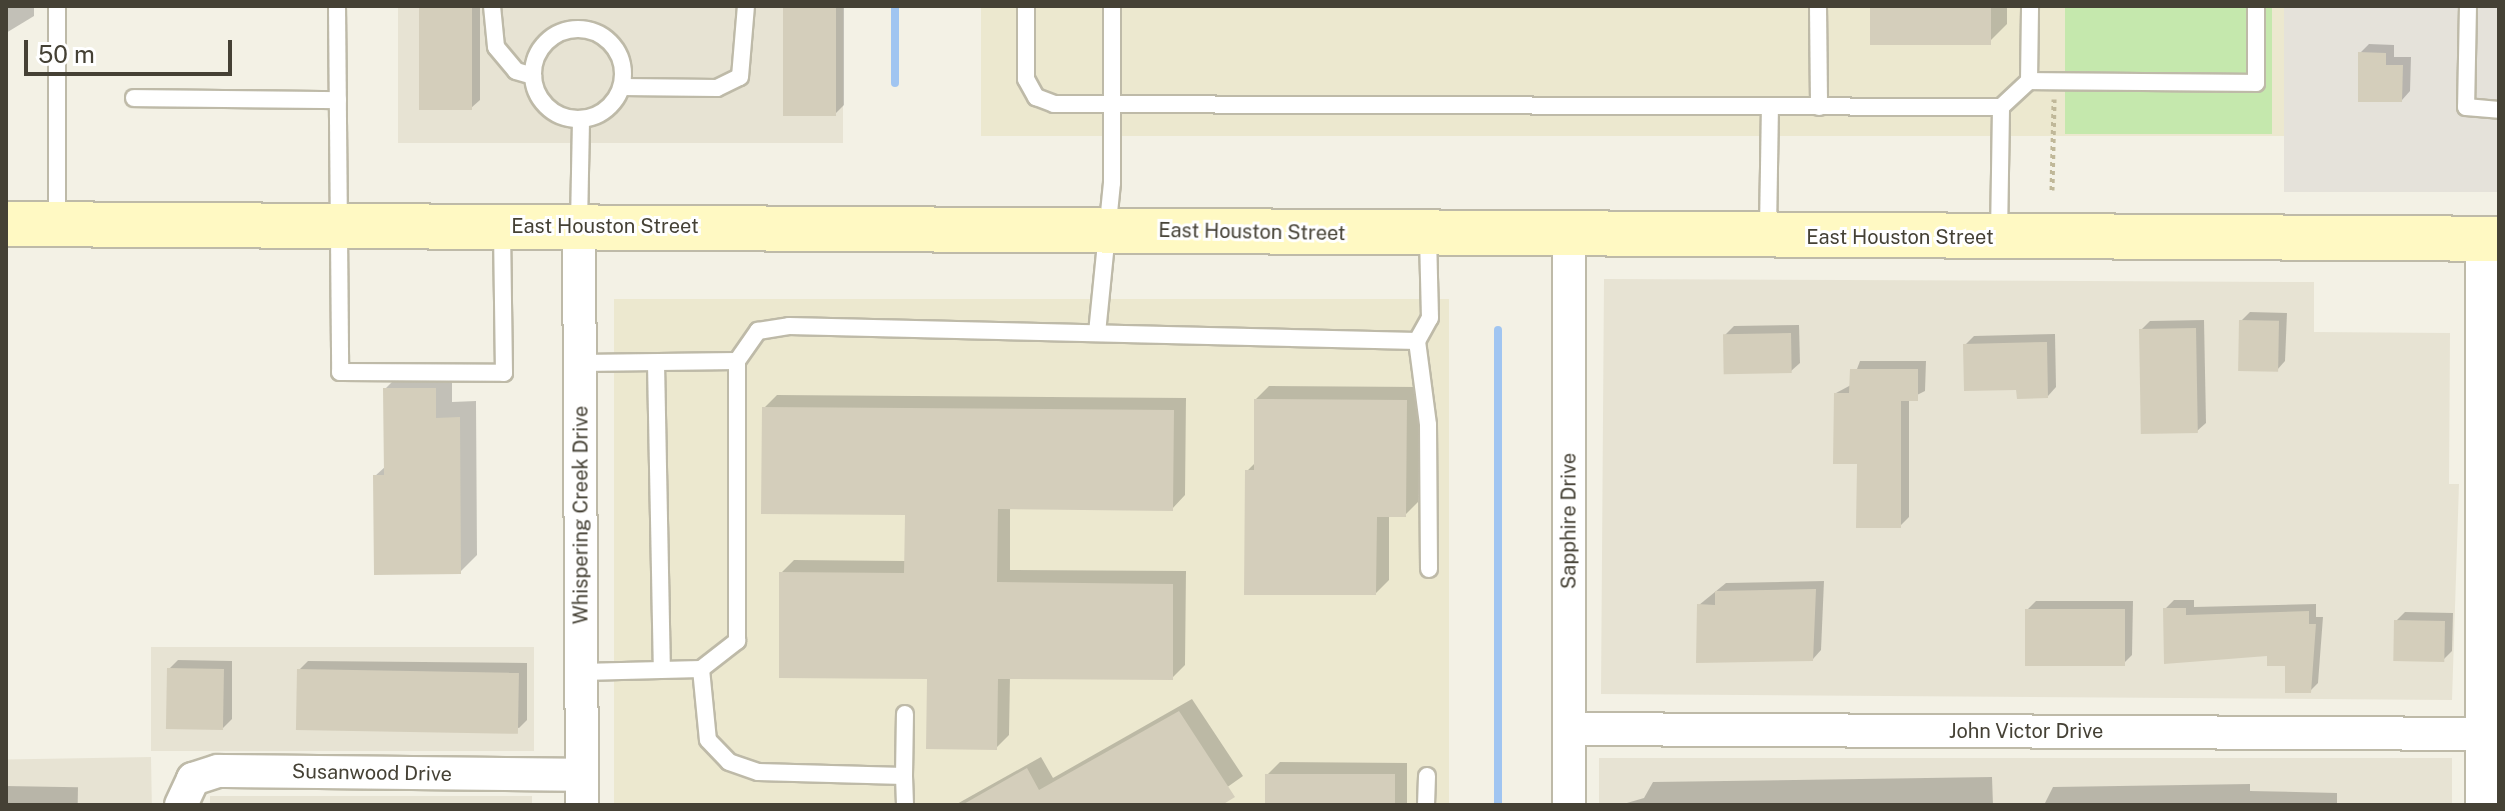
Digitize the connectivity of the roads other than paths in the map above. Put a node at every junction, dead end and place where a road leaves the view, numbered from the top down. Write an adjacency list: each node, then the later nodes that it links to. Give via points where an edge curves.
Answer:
1 (57, 6): 23 (lane)
2 (337, 6): 15 (lane)
3 (492, 6): 11 (lane, via 496,47 516,71)
4 (746, 6): 13 (lane, via 740,77 717,88)
5 (1026, 6): 16 (lane, via 1026,79 1036,97)
6 (1112, 6): 16 (lane)
7 (1818, 6): 17 (lane)
8 (2030, 6): 12 (lane)
9 (2256, 6): 12 (lane, via 2256,83)
10 (2468, 6): 20 (lane, via 2466,107)
11 (533, 76): 13 (lane, via 543,46 556,35 587,31 614,48); 21 (lane, via 542,102)
12 (2029, 81): 18 (lane)
13 (622, 87): 21 (lane, via 609,106)
14 (134, 98): 15 (lane)
15 (338, 100): 24 (lane)
16 (1111, 104): 19 (lane); 27 (lane)
17 (1819, 107): 18 (lane); 19 (lane)
18 (2001, 107): 31 (lane)
19 (1770, 108): 30 (lane)
20 (2499, 110)
21 (581, 119): 26 (lane)
22 (6, 224): 23 (main road, East Houston Street)
23 (57, 224): 24 (main road, East Houston Street)
24 (338, 224): 25 (main road, East Houston Street); 25 (lane, via 340,372 504,373)
25 (502, 225): 26 (main road, East Houston Street)
26 (579, 226): 27 (main road, East Houston Street); 36 (street, Whispering Creek Drive)
27 (1108, 230): 28 (main road, East Houston Street); 33 (lane)
28 (1428, 236): 29 (main road, East Houston Street); 34 (lane, via 1430,318)
29 (1569, 236): 30 (main road, East Houston Street); 44 (street, Sapphire Drive)
30 (1768, 237): 31 (main road, East Houston Street)
31 (1999, 238): 32 (main road, East Houston Street)
32 (2491, 239): 38 (street)
33 (1097, 333): 34 (lane); 35 (lane, via 789,326 758,331)
34 (1417, 341): 39 (lane, via 1428,425)
35 (737, 361): 37 (lane); 41 (lane, via 737,641 729,654)
36 (580, 363): 37 (lane); 42 (street, Whispering Creek Drive)
37 (656, 363): 40 (lane)
38 (2491, 418): 45 (street)
39 (1429, 569)
40 (662, 669): 41 (lane); 42 (lane)
41 (701, 669): 46 (lane, via 708,740 729,762 789,778)
42 (582, 672): 48 (street, Whispering Creek Drive)
43 (905, 714): 46 (lane)
44 (1569, 729): 45 (street, John Victor Drive); 52 (street, Sapphire Drive)
45 (2482, 734): 53 (street)
46 (904, 776): 50 (lane)
47 (1427, 776): 51 (lane)
48 (582, 790): 49 (street, Susanwood Drive, via 218,771 193,779)
49 (181, 805)
50 (905, 805)
51 (1426, 805)
52 (1569, 805)
53 (2482, 805)

